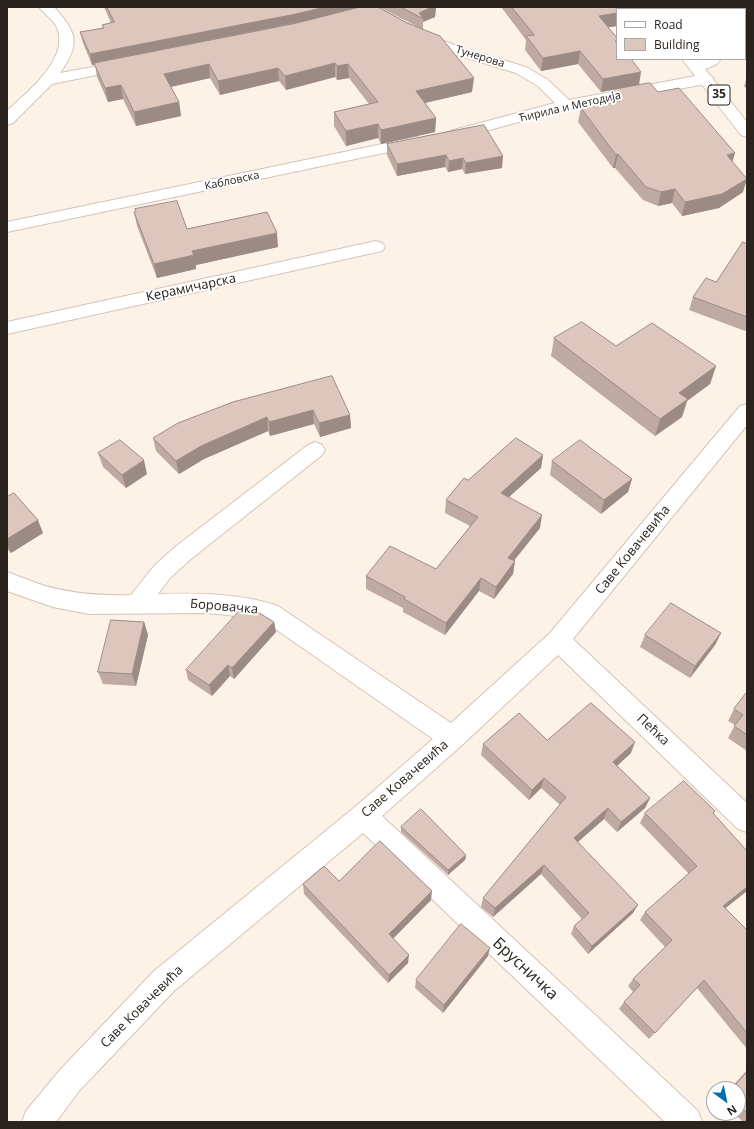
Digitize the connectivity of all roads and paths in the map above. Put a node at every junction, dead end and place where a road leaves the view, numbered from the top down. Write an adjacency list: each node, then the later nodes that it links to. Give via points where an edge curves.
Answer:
1 (46, 7): 7 (street, via 64,28 66,35 63,55)
2 (406, 29): 8 (street, Тунерова, via 452,49 521,70 546,85)
3 (709, 60): 5 (street)
4 (142, 61): 7 (street)
5 (693, 63): 6 (street, 35)
6 (706, 79): 8 (street, Ћирила и Методија); 10 (street, 35)
7 (48, 80): 9 (street)
8 (566, 105): 11 (street, Ћирила и Методија)
9 (7, 120)
10 (747, 132)
11 (444, 137): 12 (street, Кабловска)
12 (7, 227)
13 (376, 248): 14 (street, Керамичарска)
14 (7, 328)
15 (747, 411): 19 (street, Саве Ковачевића)
16 (315, 450): 18 (street, via 183,553 162,572)
17 (7, 581): 18 (street, Боровачка, via 34,593 67,601 100,605)
18 (138, 603): 20 (street, Боровачка, via 220,604 249,607 270,613)
19 (558, 640): 20 (street, Саве Ковачевића); 22 (street, Пећка)
20 (452, 738): 21 (street, Саве Ковачевића)
21 (364, 816): 23 (street, Саве Ковачевића, via 164,982 69,1081); 24 (street, Брусничка)
22 (747, 820)
23 (38, 1122)
24 (687, 1122)

